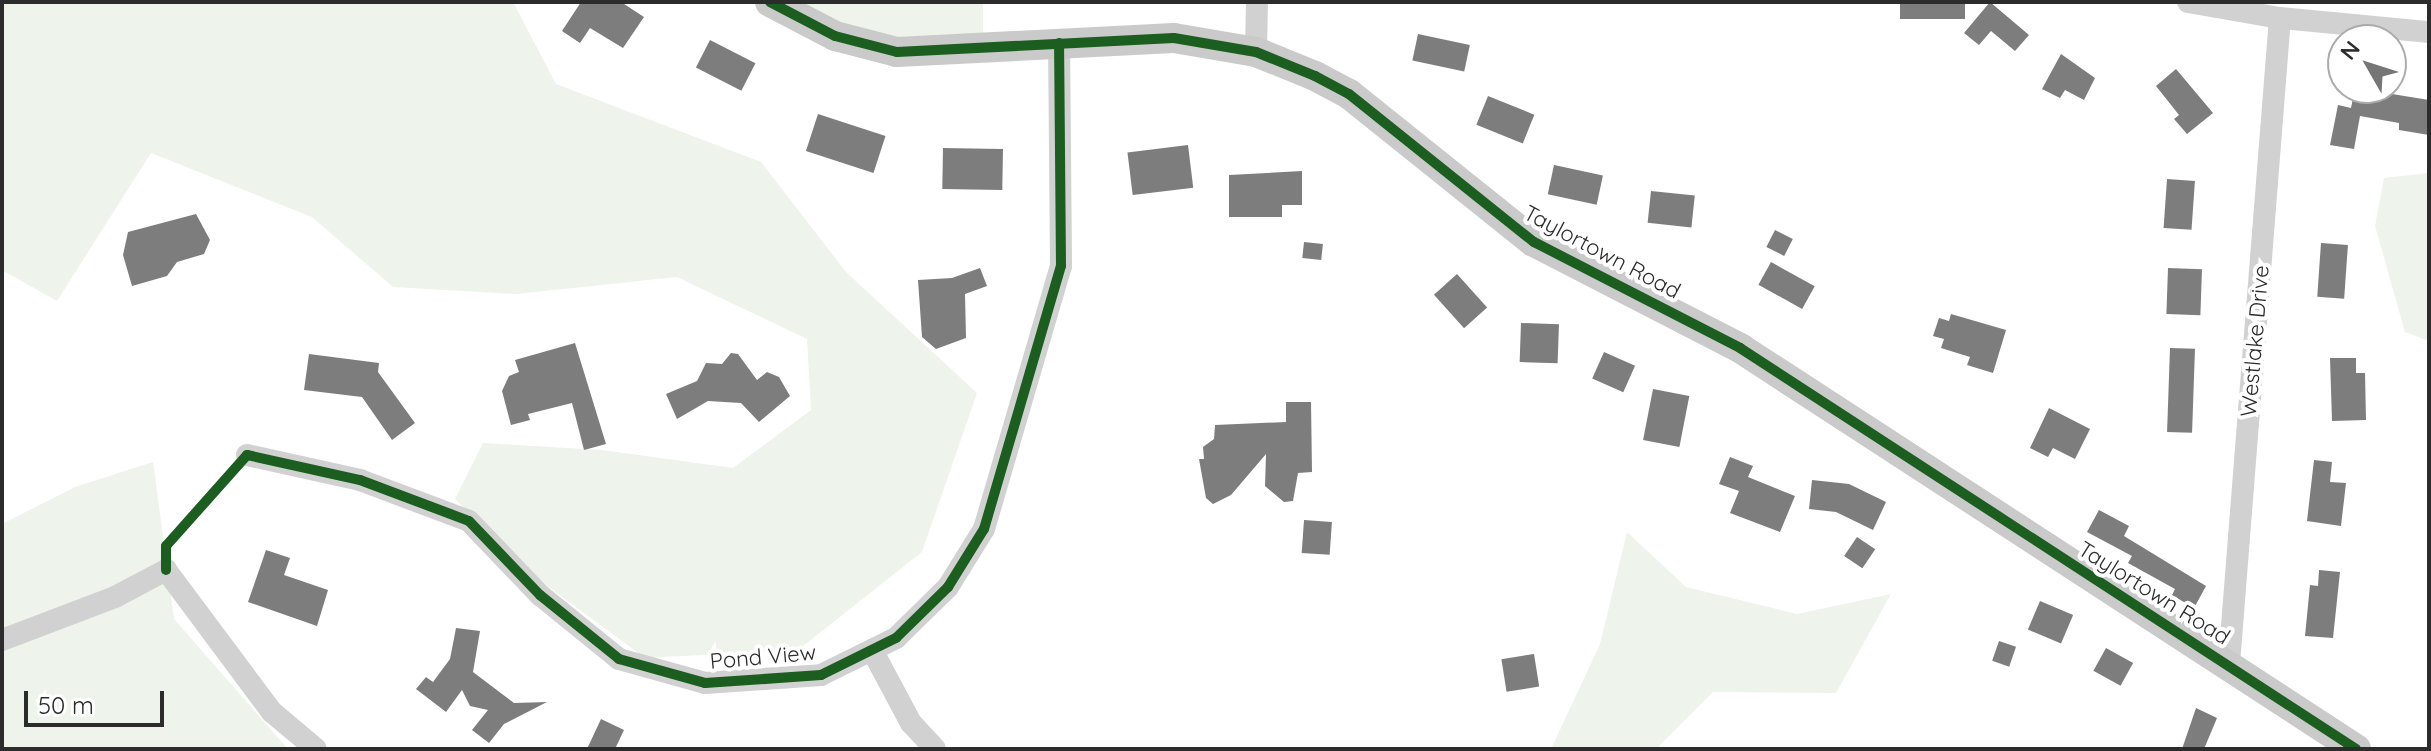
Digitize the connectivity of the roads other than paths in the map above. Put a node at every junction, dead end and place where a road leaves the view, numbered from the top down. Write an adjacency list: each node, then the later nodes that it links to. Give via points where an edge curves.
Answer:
1 (770, 2): 6 (street, Taylortown Road, via 835,36 897,52)
2 (1257, 2): 7 (street)
3 (2188, 2): 4 (street)
4 (2280, 18): 5 (street); 11 (street, Westlake Drive)
5 (2429, 32)
6 (1059, 43): 7 (street, Taylortown Road, via 1174,38); 10 (street, Pond View, via 1061,266 984,529 948,587 896,638)
7 (1256, 52): 11 (street, Taylortown Road, via 1349,94 1534,242 1740,348)
8 (247, 455): 10 (street, Pond View, via 360,480 469,521 540,595 619,659 705,683 821,675)
9 (2, 640): 12 (street, via 115,597 166,570 272,712)
10 (872, 650): 13 (street, via 911,723)
11 (2229, 664): 14 (street, Taylortown Road)
12 (316, 749)
13 (935, 749)
14 (2356, 749)

